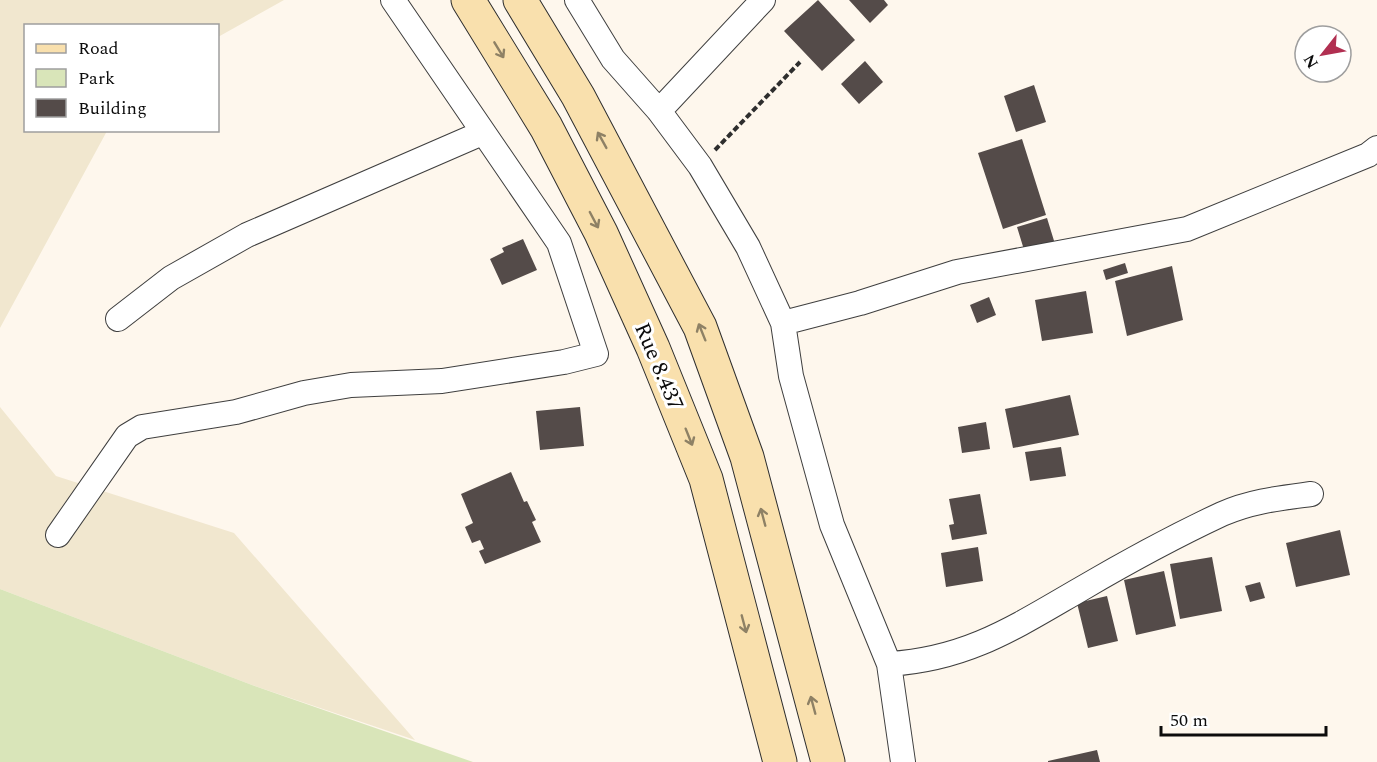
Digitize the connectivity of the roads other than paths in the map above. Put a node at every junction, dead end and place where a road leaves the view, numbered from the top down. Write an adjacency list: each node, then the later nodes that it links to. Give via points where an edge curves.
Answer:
1 (393, 0): 7 (street)
2 (468, 0): 14 (main road, Rue 8.437, one-way to 14, via 546,127 601,233 662,370 706,479)
3 (520, 0): 15 (main road, one-way to 3, via 747,457 700,327 584,106)
4 (577, 0): 6 (street, via 613,59)
5 (763, 0): 6 (street)
6 (659, 111): 10 (street, via 700,166 748,247)
7 (482, 133): 9 (street, via 247,235 171,279); 12 (street, via 560,243 596,354 442,381 351,385 236,412 142,427 127,436)
8 (1377, 148): 10 (street, via 1187,229 957,272)
9 (118, 320)
10 (783, 323): 13 (street, via 791,376 832,525)
11 (1311, 494): 13 (street, via 1260,501 1223,513 992,640 920,662)
12 (58, 535)
13 (889, 664): 16 (street)
14 (780, 762)
15 (828, 762)
16 (903, 762)

